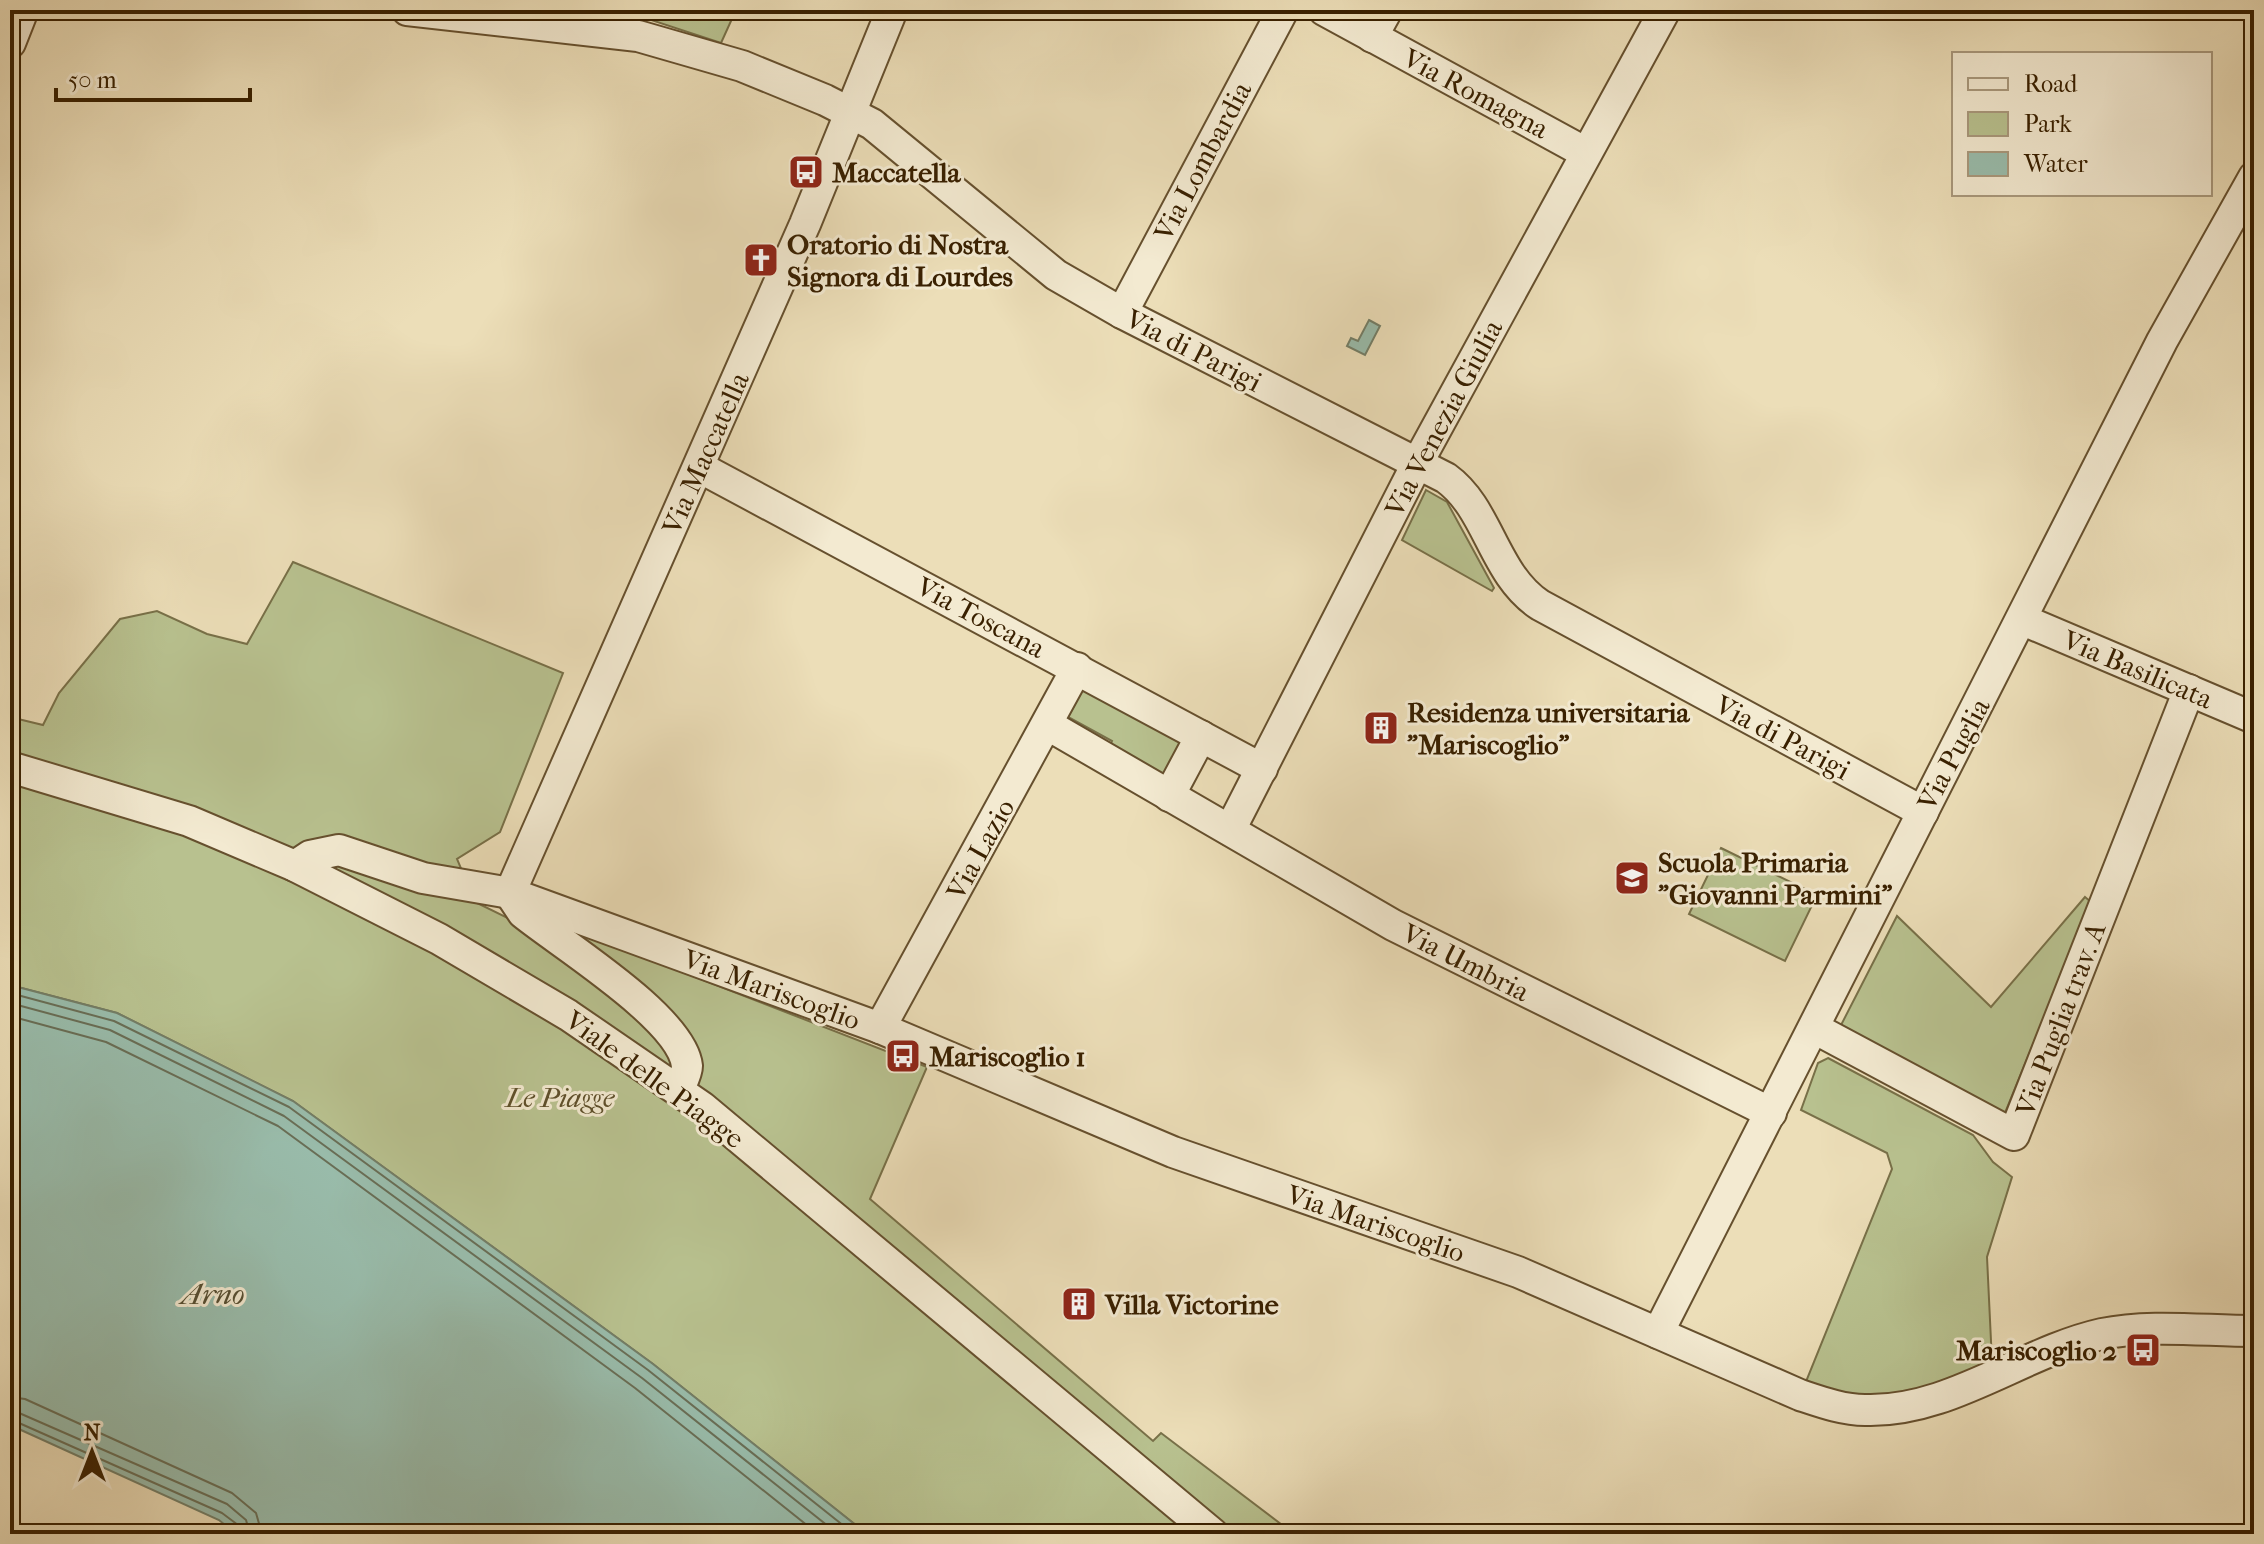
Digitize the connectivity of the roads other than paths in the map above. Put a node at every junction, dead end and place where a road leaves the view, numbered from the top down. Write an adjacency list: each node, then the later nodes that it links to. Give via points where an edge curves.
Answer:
1 (23, 10): 9 (street)
2 (407, 10): 10 (street, Via di Parigi, via 655,39 752,70)
3 (892, 10): 10 (street, Via Maccatella)
4 (1283, 10): 13 (street, Via Lombardia)
5 (1324, 10): 8 (street, Via Romagna)
6 (1387, 10): 8 (street)
7 (1665, 10): 11 (street, Via Venezia Giulia)
8 (1372, 37): 11 (street, Via Romagna)
9 (10, 43)
10 (849, 112): 13 (street, Via di Parigi, via 872,124 1037,261); 15 (street, Via Maccatella)
11 (1586, 153): 14 (street, Via Venezia Giulia)
12 (2254, 177): 16 (street, Via Puglia, via 2162,341)
13 (1122, 313): 14 (street, Via di Parigi)
14 (1418, 462): 23 (street, Via Venezia Giulia); 25 (street, Via di Parigi, via 1462,492 1508,574 1531,600)
15 (699, 467): 17 (street, Via Toscana); 28 (street, Via Maccatella)
16 (2023, 620): 18 (street, Via Basilicata); 25 (street, Via Puglia)
17 (1077, 668): 20 (street, Via Lazio); 21 (street, Via Toscana)
18 (2189, 690): 19 (street, Via Basilicata); 30 (street, Via Puglia trav. A, via 2014,1135)
19 (2254, 718)
20 (1048, 725): 24 (street, Via Umbria); 29 (street, Via Lazio)
21 (1201, 736): 23 (street, Via Toscana); 24 (street)
22 (10, 767): 27 (street, Viale delle Piagge, via 189,821)
23 (1262, 769): 26 (street, Via Venezia Giulia)
24 (1169, 796): 26 (street, Via Umbria)
25 (1923, 812): 30 (street, Via Puglia)
26 (1230, 830): 32 (street, Via Umbria, via 1456,959)
27 (295, 866): 28 (street, via 310,856 339,850 423,878); 31 (street, Viale delle Piagge, via 439,939)
28 (510, 893): 29 (street, Via Mariscoglio); 31 (street, via 523,913 643,1003 665,1026 687,1068)
29 (880, 1028): 34 (street, Via Mariscoglio, via 1173,1152 1505,1268)
30 (1814, 1028): 32 (street, Via Puglia)
31 (679, 1089): 35 (street, Viale delle Piagge)
32 (1771, 1113): 34 (street, Via Puglia)
33 (2254, 1331): 34 (street, Via Mariscoglio, via 2116,1332 2047,1352 1924,1403 1864,1410 1800,1395)
34 (1658, 1333)
35 (1213, 1534)

